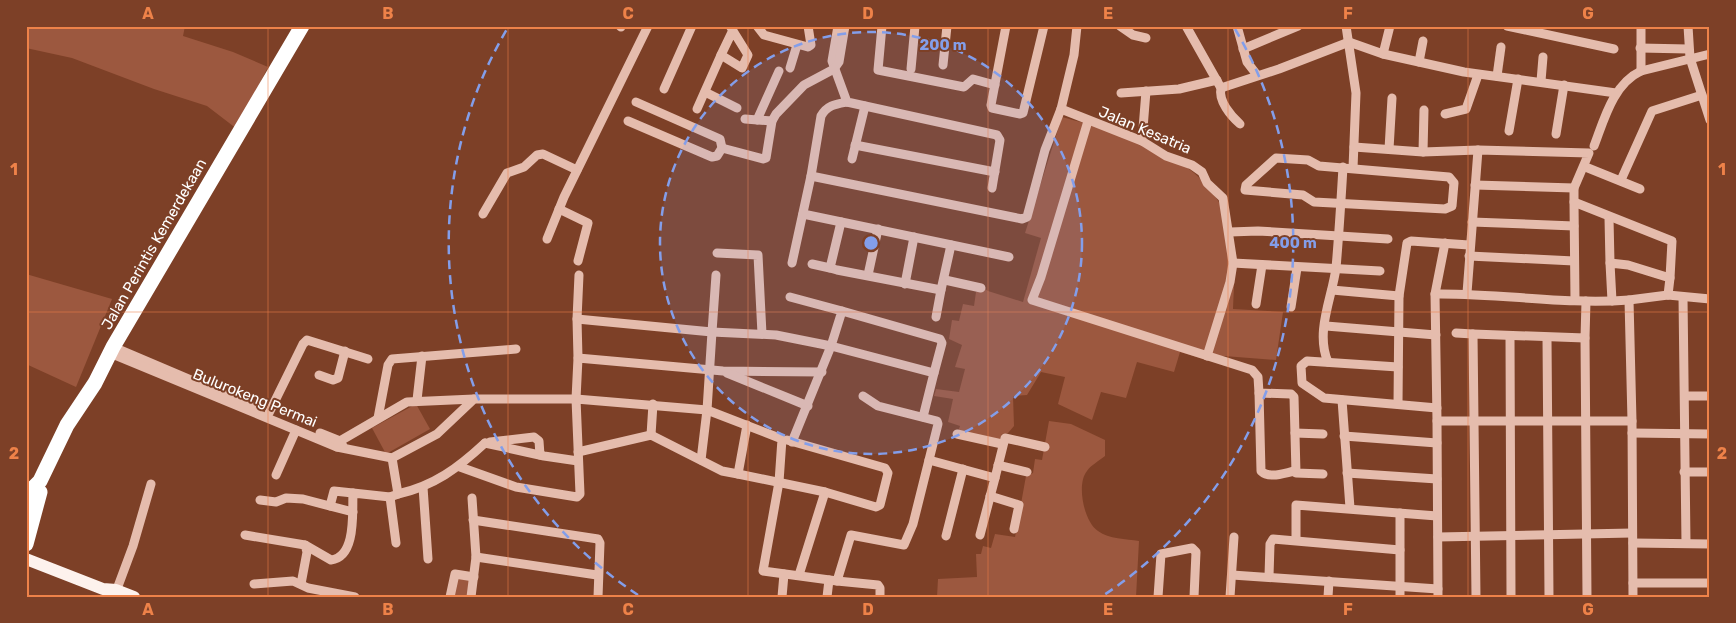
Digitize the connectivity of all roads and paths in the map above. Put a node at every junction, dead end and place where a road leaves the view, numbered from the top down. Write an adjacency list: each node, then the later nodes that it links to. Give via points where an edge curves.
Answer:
1 (302, 26): 165 (highway, Jalan Perintis Kemerdekaan)
2 (648, 26): 88 (street)
3 (692, 26): 53 (street)
4 (757, 26): 28 (street, via 764,35)
5 (808, 26): 28 (street, via 811,45)
6 (838, 26): 41 (street, via 832,61)
7 (845, 26): 41 (street, via 839,62)
8 (882, 26): 51 (street, via 878,70 964,87 973,79)
9 (915, 26): 42 (street)
10 (947, 26): 39 (street)
11 (1006, 26): 51 (street)
12 (1044, 26): 51 (street, via 1023,114 991,107)
13 (1077, 26): 65 (street, via 1074,55)
14 (1120, 26): 25 (street, via 1133,35)
15 (1186, 26): 50 (street)
16 (1237, 26): 31 (street)
17 (1298, 26): 31 (street)
18 (1346, 26): 27 (street)
19 (1390, 26): 33 (street)
20 (1507, 26): 24 (street)
21 (1641, 26): 30 (street)
22 (1688, 26): 34 (street)
23 (731, 28): 36 (street); 36 (street, via 748,58 741,68)
24 (1554, 31): 32 (street)
25 (1146, 38)
26 (1423, 41): 38 (street)
27 (1349, 42): 33 (street); 45 (street); 80 (street, via 1356,93)
28 (797, 45): 40 (street)
29 (1501, 47): 47 (street)
30 (1640, 48): 34 (street); 44 (street)
31 (1243, 49): 45 (street, via 1247,62)
32 (1614, 49)
33 (1383, 54): 38 (street)
34 (1689, 54): 35 (street); 44 (street); 58 (street)
35 (1710, 54)
36 (722, 56): 55 (street)
37 (1543, 57): 49 (street)
38 (1419, 62): 46 (street)
39 (943, 65)
40 (790, 68)
41 (834, 69): 61 (street); 72 (street, via 804,85 781,106)
42 (910, 69)
43 (779, 71): 69 (street)
44 (1641, 71): 57 (street)
45 (1258, 75): 50 (street)
46 (1478, 75): 47 (street); 67 (street, via 1466,109)
47 (1497, 76): 48 (street)
48 (1518, 79): 49 (street); 75 (street)
49 (1540, 81): 52 (street)
50 (1219, 84): 54 (street); 74 (street, via 1222,100)
51 (995, 85)
52 (1564, 85): 57 (street); 76 (street)
53 (664, 89)
54 (1146, 91): 56 (street); 77 (street)
55 (705, 92): 63 (street); 64 (street)
56 (1121, 93)
57 (1616, 94): 79 (street)
58 (1702, 95): 70 (street); 91 (street, via 1652,111)
59 (1392, 98): 82 (street)
60 (636, 102): 81 (street, via 720,139)
61 (847, 102): 62 (street); 90 (street, via 824,110)
62 (865, 106): 78 (street); 89 (street, via 997,135 1000,140)
63 (737, 108)
64 (697, 109)
65 (1061, 109): 73 (street, Jalan Kesatria); 90 (street, via 1045,150 1029,215 1025,218)
66 (1424, 110): 84 (street)
67 (1445, 114)
68 (745, 119): 69 (street)
69 (757, 120): 72 (street)
70 (1710, 120)
71 (628, 121): 81 (street, via 712,157 717,156)
72 (772, 121): 81 (street, via 765,158)
73 (1088, 121): 77 (street, Jalan Kesatria); 168 (street, via 1032,300)
74 (1240, 124)
75 (1509, 131)
76 (1556, 134)
77 (1142, 141): 106 (street, Jalan Kesatria, via 1166,156 1198,168 1224,200)
78 (856, 145): 85 (street); 89 (street)
79 (1594, 146)
80 (1354, 147): 82 (street); 86 (street)
81 (722, 148)
82 (1388, 150): 84 (street)
83 (1478, 150): 84 (street); 92 (street); 94 (street, via 1589,153)
84 (1423, 152)
85 (852, 159)
86 (1348, 168): 97 (street); 97 (street, via 1276,158 1244,188 1247,192 1303,196 1314,202); 97 (street, via 1449,177 1454,183 1452,206 1445,209)
87 (1588, 168): 91 (street)
88 (577, 170): 98 (street); 99 (street, via 543,154 537,155 524,168 507,173)
89 (995, 172): 93 (street)
90 (811, 176): 100 (street)
91 (1621, 180): 95 (street)
92 (1475, 185): 94 (street); 103 (street)
93 (992, 188)
94 (1574, 188): 96 (street)
95 (1640, 189)
96 (1574, 202): 101 (street); 104 (street)
97 (1341, 203): 107 (street)
98 (559, 209): 110 (street); 117 (street, via 588,223)
99 (484, 214)
100 (803, 214): 102 (street); 119 (street)
101 (1609, 218): 121 (street); 131 (street, via 1672,241)
102 (841, 222): 105 (street); 124 (street)
103 (1472, 222): 104 (street); 113 (street)
104 (1574, 226): 118 (street)
105 (878, 229): 108 (street); 130 (street)
106 (1230, 232): 107 (street); 120 (street, Jalan Kesatria)
107 (1338, 236): 109 (street); 126 (street)
108 (914, 237): 112 (street); 133 (street)
109 (1388, 239)
110 (548, 240)
111 (1445, 243): 113 (street); 138 (street); 140 (street, via 1407,243)
112 (951, 245): 115 (street); 132 (street)
113 (1469, 245): 116 (street)
114 (717, 253): 157 (street, via 758,255)
115 (1009, 256)
116 (1469, 256): 118 (street); 137 (street)
117 (578, 261)
118 (1574, 261): 144 (street)
119 (792, 263)
120 (1233, 263): 123 (street); 168 (street, Jalan Kesatria)
121 (1610, 263): 131 (street); 147 (street)
122 (812, 264): 124 (street)
123 (1262, 264): 125 (street); 148 (street)
124 (830, 268): 130 (street)
125 (1297, 268): 126 (street); 149 (street)
126 (1336, 268): 127 (street); 136 (street)
127 (1380, 271)
128 (579, 275): 152 (street)
129 (716, 275): 154 (street)
130 (868, 275): 133 (street)
131 (1670, 278): 139 (street)
132 (945, 280): 134 (street); 135 (street)
133 (905, 284): 135 (street)
134 (981, 288)
135 (941, 290): 151 (street)
136 (1332, 290): 140 (street); 153 (street, via 1328,297)
137 (1467, 293): 138 (street); 144 (street)
138 (1435, 294): 159 (street)
139 (1668, 295): 141 (street); 146 (street)
140 (1399, 296): 155 (street)
141 (1684, 296): 143 (street); 180 (street)
142 (790, 297): 150 (street)
143 (1710, 299)
144 (1575, 300): 145 (street)
145 (1586, 300): 147 (street); 162 (street)
146 (1629, 300): 147 (street); 197 (street)
147 (1612, 301)
148 (1256, 304)
149 (1291, 307)
150 (842, 310): 163 (street); 176 (street, via 940,340 942,343)
151 (936, 317)
152 (577, 319): 154 (street); 169 (street)
153 (1326, 326): 155 (street); 171 (street, via 1323,347)
154 (712, 332): 157 (street); 173 (street)
155 (1399, 333): 159 (street); 172 (street)
156 (1456, 333): 158 (street)
157 (762, 334): 163 (street)
158 (1473, 334): 160 (street); 198 (street)
159 (1436, 335): 189 (street)
160 (1510, 337): 161 (street); 199 (street)
161 (1547, 338): 162 (street); 195 (street)
162 (1585, 338): 196 (street)
163 (831, 346): 175 (street); 176 (street)
164 (516, 349): 167 (street)
165 (112, 350): 191 (street, Bulurokeng Permai); 235 (highway, Jalan Perintis Kemerdekaan, via 67,426)
166 (345, 352): 170 (street); 177 (street, via 338,378 333,380); 191 (street, via 311,340 305,342)
167 (422, 356): 184 (street); 193 (street, via 395,357 389,362)
168 (1207, 356): 178 (street, via 1256,372)
169 (578, 358): 173 (street); 183 (street)
170 (368, 359)
171 (1328, 362): 172 (street); 185 (street, via 1302,363 1302,383 1320,397)
172 (1398, 367): 187 (street)
173 (710, 370): 174 (street); 190 (street)
174 (722, 371): 175 (street); 188 (street)
175 (822, 372): 188 (street)
176 (934, 373): 192 (street)
177 (319, 376)
178 (1260, 393): 202 (street, via 1293,395); 225 (street, via 1261,470 1266,475)
179 (863, 396): 192 (street, via 878,406)
180 (1685, 396): 181 (street); 206 (street)
181 (1710, 396)
182 (474, 399): 183 (street); 184 (street); 219 (street, via 437,434)
183 (576, 399): 186 (street); 218 (street)
184 (417, 400): 193 (street)
185 (1342, 400): 187 (street); 209 (street)
186 (653, 404): 190 (street); 208 (street)
187 (1398, 404): 189 (street)
188 (808, 406): 211 (street)
189 (1437, 408): 194 (street)
190 (707, 410): 200 (street); 220 (street)
191 (272, 417): 201 (street, Bulurokeng Permai); 215 (street)
192 (923, 417): 221 (street, via 938,424)
193 (378, 418): 215 (street)
194 (1437, 421): 198 (street); 213 (street)
195 (1547, 421): 196 (street); 199 (street); 254 (street)
196 (1585, 421): 197 (street); 255 (street)
197 (1632, 421): 203 (street)
198 (1474, 422): 199 (street); 260 (street)
199 (1511, 422): 258 (street)
200 (747, 425): 210 (street); 230 (street)
201 (296, 430): 215 (street, Bulurokeng Permai); 232 (street)
202 (1295, 433): 205 (street); 225 (street)
203 (1632, 433): 206 (street); 253 (street)
204 (957, 434): 214 (street)
205 (1324, 434)
206 (1685, 434): 207 (street); 227 (street)
207 (1710, 434)
208 (651, 435): 218 (street); 220 (street)
209 (1344, 436): 213 (street); 229 (street)
210 (782, 439): 211 (street); 236 (street)
211 (792, 442): 239 (street, via 885,468 888,474 878,507)
212 (485, 443): 217 (street); 217 (street, via 534,437 539,441); 223 (street)
213 (1437, 443): 234 (street)
214 (1002, 444): 216 (street, via 1007,437); 222 (street)
215 (340, 445): 219 (street, Bulurokeng Permai)
216 (1044, 447)
217 (540, 455): 218 (street)
218 (578, 457): 223 (street, via 578,497 516,487)
219 (392, 458): 241 (street)
220 (701, 460): 230 (street, via 722,471)
221 (929, 460): 224 (street); 280 (street, via 905,544 851,535)
222 (998, 465): 226 (street); 233 (street)
223 (460, 467): 238 (street)
224 (963, 469): 233 (street); 259 (street)
225 (1295, 471): 231 (street, via 1298,474)
226 (1027, 472)
227 (1684, 472): 228 (street); 266 (street)
228 (1710, 472)
229 (1347, 473): 234 (street); 247 (street)
230 (738, 474): 236 (street)
231 (1323, 474)
232 (276, 475)
233 (995, 478): 242 (street)
234 (1437, 478): 250 (street)
235 (40, 481): 245 (highway, Jalan Perintis Kemerdekaan, via 31,490); 267 (highway, Jalan Perintis Kemerdekaan, via 40,493)
236 (779, 482): 239 (street); 274 (street, via 763,571)
237 (151, 484): 287 (street, via 133,546)
238 (423, 487): 241 (street); 273 (street)
239 (825, 492): 276 (street)
240 (354, 493): 241 (street); 246 (street, via 334,491); 248 (street)
241 (394, 495): 264 (street)
242 (990, 496): 252 (street, via 1018,505); 257 (street)
243 (472, 498): 251 (street)
244 (260, 500): 246 (street, via 276,502 296,498)
245 (26, 505)
246 (330, 506): 248 (street)
247 (1350, 508): 249 (street); 263 (street, via 1296,505)
248 (353, 512): 269 (street, via 349,542 336,560)
249 (1400, 513): 250 (street); 270 (street)
250 (1437, 516): 262 (street)
251 (473, 520): 271 (street); 275 (street, via 597,538 600,543)
252 (1014, 529)
253 (1632, 533): 255 (street); 265 (street)
254 (1550, 534): 255 (street); 258 (street); 304 (street)
255 (1587, 534): 305 (street)
256 (245, 535): 269 (street)
257 (980, 535)
258 (1512, 535): 260 (street); 303 (street)
259 (946, 536)
260 (1475, 536): 262 (street); 302 (street)
261 (1234, 537): 277 (street)
262 (1438, 537): 288 (street)
263 (1296, 540): 270 (street); 278 (street, via 1270,541)
264 (396, 543)
265 (1633, 543): 266 (street); 282 (street)
266 (1686, 543): 268 (street)
267 (26, 544)
268 (1710, 544)
269 (305, 546): 285 (street, via 307,552)
270 (1400, 550): 286 (street)
271 (476, 558): 275 (street); 279 (street)
272 (26, 559): 287 (main road)
273 (428, 559)
274 (784, 574): 276 (street); 294 (street)
275 (597, 575): 293 (street)
276 (798, 575): 280 (street)
277 (1232, 575): 278 (street); 299 (street)
278 (1269, 576): 281 (street)
279 (474, 577): 291 (street, via 455,574); 292 (street)
280 (833, 580): 295 (street); 296 (street, via 878,586)
281 (1329, 581): 286 (street); 300 (street)
282 (1633, 583): 283 (street); 306 (street)
283 (1710, 583)
284 (254, 584): 285 (street, via 285,581)
285 (301, 584): 290 (street)
286 (1400, 586): 288 (street); 301 (street)
287 (111, 593): 289 (main road)
288 (1438, 593)
289 (134, 597)
290 (355, 597)
291 (450, 597)
292 (472, 597)
293 (598, 597)
294 (782, 597)
295 (827, 597)
296 (880, 597)
297 (1158, 597): 298 (street, via 1161,554 1192,548 1196,552)
298 (1194, 597)
299 (1230, 597)
300 (1328, 597)
301 (1400, 597)
302 (1476, 597)
303 (1511, 597)
304 (1549, 597)
305 (1587, 597)
306 (1633, 597)

